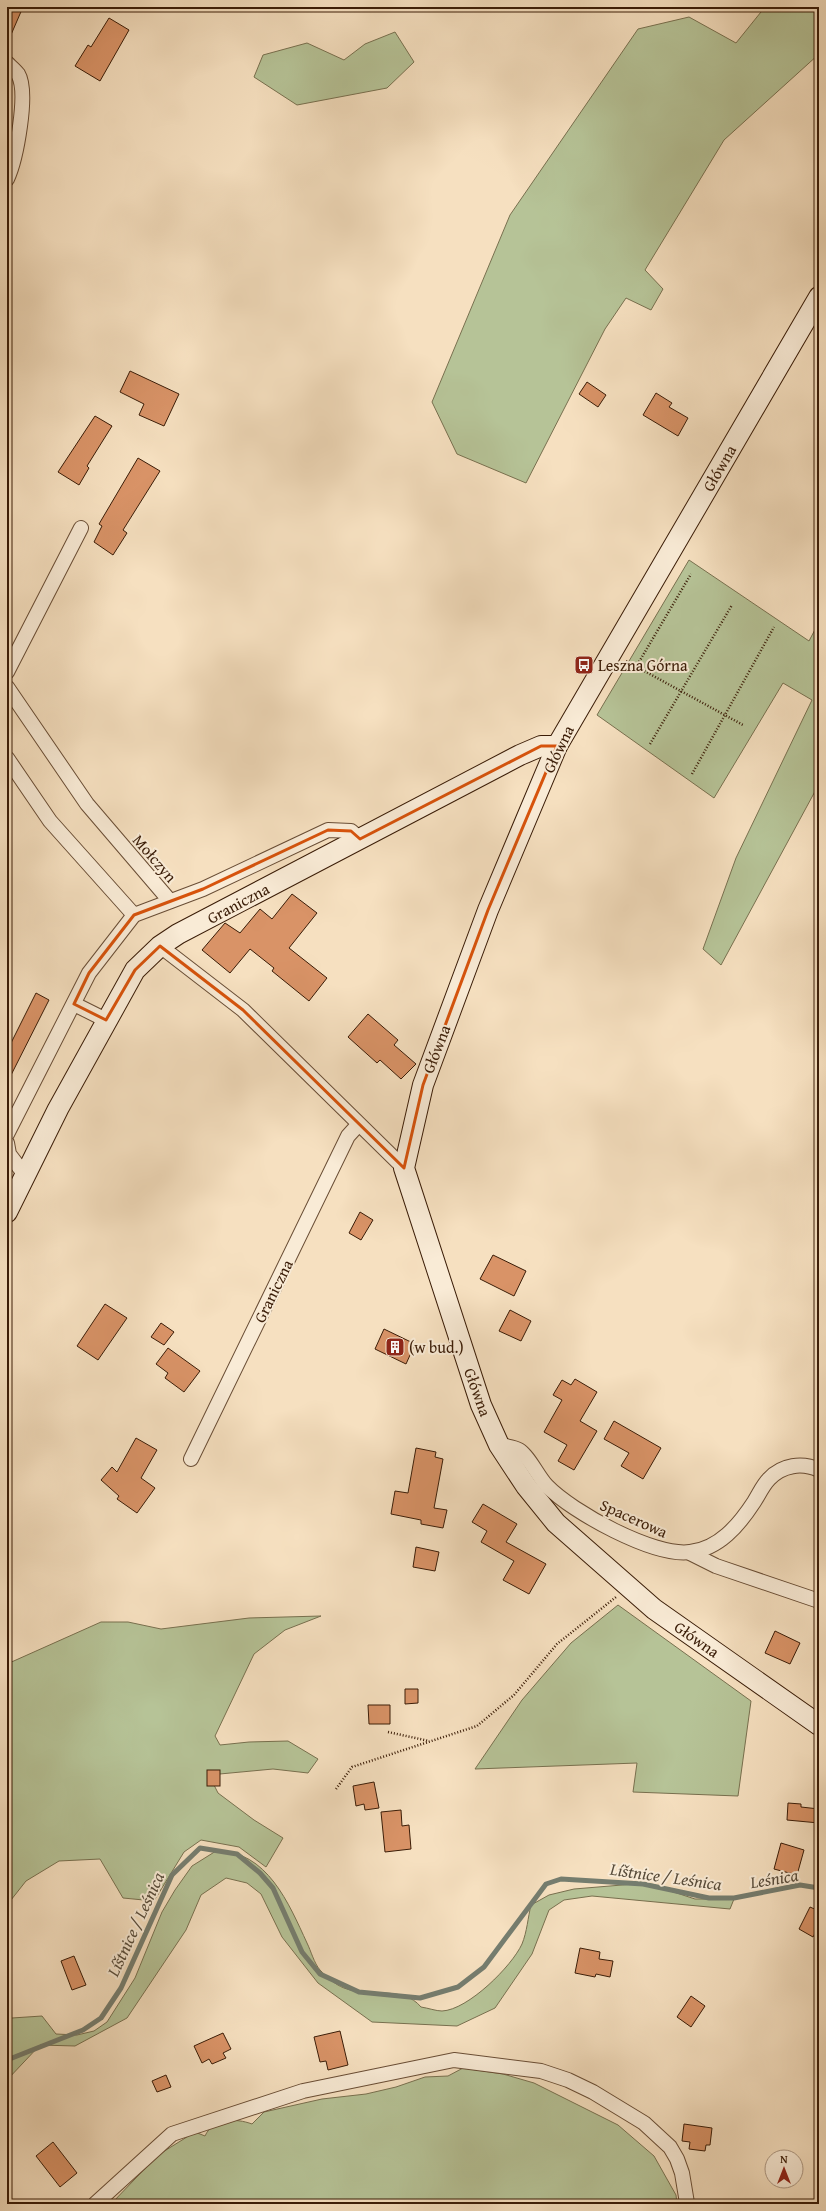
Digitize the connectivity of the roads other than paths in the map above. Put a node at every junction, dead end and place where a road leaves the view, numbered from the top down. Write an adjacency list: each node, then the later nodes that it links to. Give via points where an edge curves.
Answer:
1 (7, 63): 2 (street, via 18,74 23,96)
2 (7, 179)
3 (819, 297): 7 (street, Główna)
4 (81, 528): 5 (street)
5 (7, 672)
6 (7, 687): 10 (street, Mołczyn, via 87,804)
7 (557, 746): 9 (street, Graniczna, via 541,746 520,755); 18 (street, Główna, via 488,910 423,1084)
8 (7, 758): 11 (street, via 50,822)
9 (360, 839): 10 (street, Mołczyn, via 351,831 328,830 203,889); 12 (street, Graniczna, via 178,934)
10 (170, 901): 11 (street)
11 (134, 915): 13 (street, via 88,973)
12 (160, 946): 14 (street, Graniczna, via 136,970); 15 (street, via 243,1010)
13 (74, 1004): 14 (street); 16 (street)
14 (106, 1020): 19 (street, Graniczna)
15 (358, 1125): 18 (street); 22 (street, Graniczna, via 348,1136)
16 (7, 1134)
17 (7, 1143): 19 (street, via 9,1154)
18 (404, 1168): 21 (street, Główna, via 480,1405)
19 (25, 1175): 20 (street, Graniczna)
20 (7, 1212)
21 (499, 1445): 24 (street, Spacerowa, via 519,1450 547,1486 574,1509 642,1542 667,1551); 26 (street, Główna, via 526,1486 556,1523 654,1609)
22 (191, 1459)
23 (819, 1470): 24 (street, Spacerowa, via 793,1466 780,1470 769,1479 731,1532 712,1547)
24 (690, 1552): 25 (street, via 716,1566)
25 (819, 1601)
26 (819, 1725)
27 (687, 2203): 28 (street, via 679,2166 670,2147 644,2123 594,2092 541,2071 454,2060 303,2091 172,2134)
28 (95, 2204)

